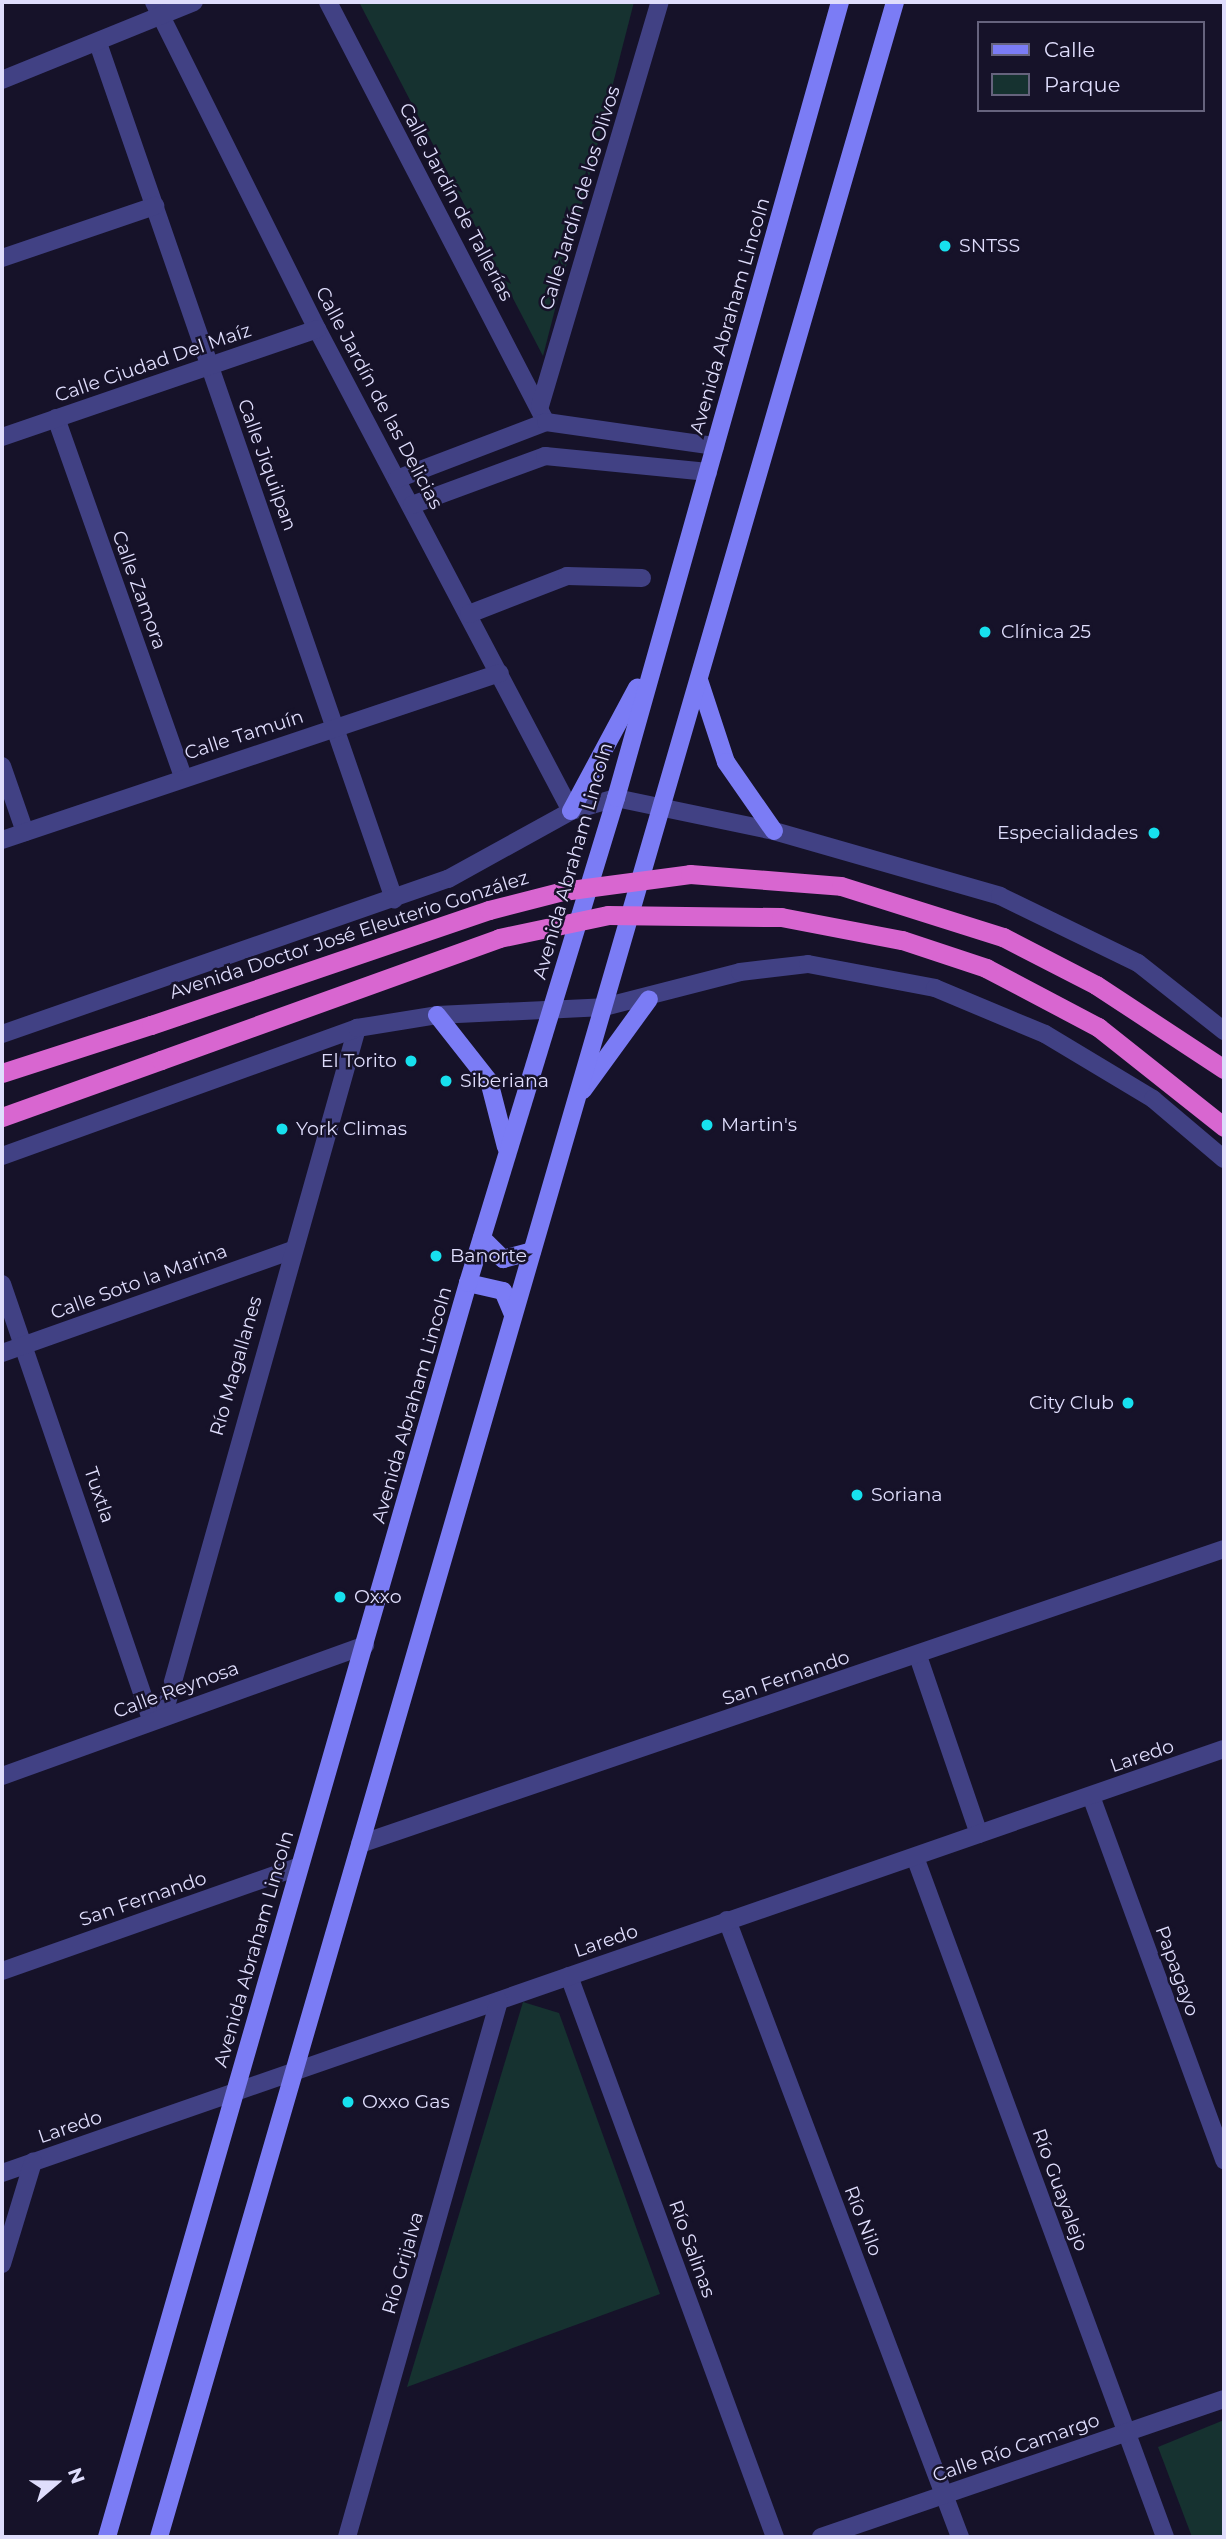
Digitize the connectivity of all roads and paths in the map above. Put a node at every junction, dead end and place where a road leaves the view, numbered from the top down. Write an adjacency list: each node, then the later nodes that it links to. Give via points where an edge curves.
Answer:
1 (194, 2): 6 (street)
2 (328, 2): 13 (street, Calle Jardín de Tallerías)
3 (660, 2): 13 (street, Calle Jardín de los Olivos)
4 (840, 2): 18 (main road, Avenida Abraham Lincoln)
5 (895, 2): 28 (main road)
6 (158, 9): 7 (street); 11 (street, Calle Jardín de las Delicias)
7 (99, 46): 8 (street); 9 (street, Calle Jiquilpan)
8 (2, 80)
9 (155, 206): 10 (street); 12 (street, Calle Jiquilpan)
10 (2, 258)
11 (317, 329): 12 (street, Calle Ciudad Del Maíz); 22 (street, Calle Jardín de las Delicias)
12 (210, 368): 14 (street, Calle Ciudad Del Maíz); 29 (street, Calle Jiquilpan)
13 (543, 414): 15 (street); 17 (street)
14 (56, 418): 16 (street, Calle Ciudad Del Maíz); 31 (street, Calle Zamora)
15 (609, 428): 18 (street); 19 (street)
16 (2, 437)
17 (491, 439): 20 (street); 22 (street)
18 (715, 446): 21 (main road, Avenida Abraham Lincoln)
19 (602, 457): 20 (street, via 545,456); 21 (street)
20 (500, 468): 23 (street)
21 (708, 472): 26 (main road, Avenida Abraham Lincoln)
22 (397, 479): 23 (street, Calle Jardín de las Delicias)
23 (412, 505): 25 (street, Calle Jardín de las Delicias)
24 (642, 578): 25 (street, via 567,576)
25 (469, 614): 27 (street, Calle Jardín de las Delicias)
26 (648, 670): 32 (main road, Avenida Abraham Lincoln); 34 (main road)
27 (500, 673): 29 (street, Calle Tamuín); 34 (street, Calle Jardín de las Delicias)
28 (699, 680): 33 (main road); 35 (main road, via 726,762)
29 (337, 726): 31 (street, Calle Tamuín); 38 (street, Calle Jiquilpan)
30 (2, 766): 36 (street)
31 (183, 776): 36 (street, Calle Tamuín)
32 (616, 798): 33 (street); 34 (street); 41 (main road, Avenida Abraham Lincoln)
33 (663, 803): 35 (street); 40 (main road)
34 (571, 811): 38 (street, via 448,879)
35 (774, 831): 44 (street, via 929,872 1062,923 1138,963)
36 (25, 832): 37 (street, Calle Tamuín)
37 (2, 840)
38 (394, 899): 45 (street)
39 (649, 999): 40 (street); 48 (main road); 52 (street, via 772,966 842,967 899,978 983,1006 1097,1060)
40 (604, 1007): 41 (street); 48 (main road)
41 (551, 1009): 42 (street); 53 (main road, Avenida Abraham Lincoln)
42 (437, 1015): 43 (street); 53 (main road, via 489,1081 504,1123)
43 (358, 1028): 51 (street); 55 (street, Río Magallanes)
44 (1224, 1031)
45 (2, 1034)
46 (1224, 1069): 47 (highway, Avenida Doctor José Eleuterio González, bridge, via 1096,985 1003,937 841,887 680,876 563,891 489,909)
47 (2, 1073)
48 (575, 1101): 56 (main road)
49 (2, 1117): 50 (highway, bridge, via 499,938 608,915 781,917 902,940 986,968 1098,1027)
50 (1224, 1127)
51 (2, 1156)
52 (1224, 1159)
53 (507, 1160): 54 (main road, Avenida Abraham Lincoln)
54 (482, 1238): 56 (main road, via 503,1259); 57 (main road, Avenida Abraham Lincoln)
55 (290, 1251): 60 (street, Calle Soto la Marina); 65 (street, Río Magallanes)
56 (532, 1251): 59 (main road)
57 (468, 1283): 59 (main road, via 503,1291); 63 (main road, Avenida Abraham Lincoln)
58 (2, 1284): 60 (street, Tuxtla)
59 (513, 1314): 70 (main road)
60 (23, 1346): 61 (street, Calle Soto la Marina); 65 (street, Tuxtla)
61 (2, 1353)
62 (1224, 1549): 64 (street, San Fernando)
63 (365, 1645): 65 (street, Calle Reynosa); 72 (main road, Avenida Abraham Lincoln)
64 (918, 1656): 69 (street); 70 (street, San Fernando)
65 (158, 1719): 67 (street, Calle Reynosa)
66 (1224, 1749): 68 (street, Laredo)
67 (3, 1773)
68 (1091, 1796): 69 (street, Laredo); 79 (street, Papagayo)
69 (979, 1834): 71 (street, Laredo)
70 (360, 1844): 77 (main road)
71 (915, 1857): 73 (street, Laredo); 84 (street, Río Guayalejo)
72 (298, 1867): 74 (street, San Fernando); 78 (main road, Avenida Abraham Lincoln)
73 (727, 1920): 75 (street, Laredo); 85 (street, Río Nilo)
74 (2, 1971)
75 (569, 1976): 76 (street, Laredo); 89 (street, Río Salinas)
76 (499, 2001): 77 (street, Laredo); 88 (street, Río Grijalva)
77 (295, 2071): 78 (street, Laredo); 87 (main road)
78 (236, 2091): 80 (street, Laredo); 86 (main road, Avenida Abraham Lincoln)
79 (1224, 2160)
80 (33, 2162): 81 (street, Laredo); 82 (street)
81 (2, 2173)
82 (2, 2264)
83 (1224, 2399): 84 (street, Calle Río Camargo)
84 (1127, 2432): 85 (street, Calle Río Camargo); 92 (street, Río Guayalejo)
85 (944, 2495): 90 (street, Calle Río Camargo); 91 (street, Río Nilo)
86 (107, 2537)
87 (159, 2537)
88 (347, 2537)
89 (775, 2537)
90 (821, 2537)
91 (960, 2537)
92 (1166, 2537)

